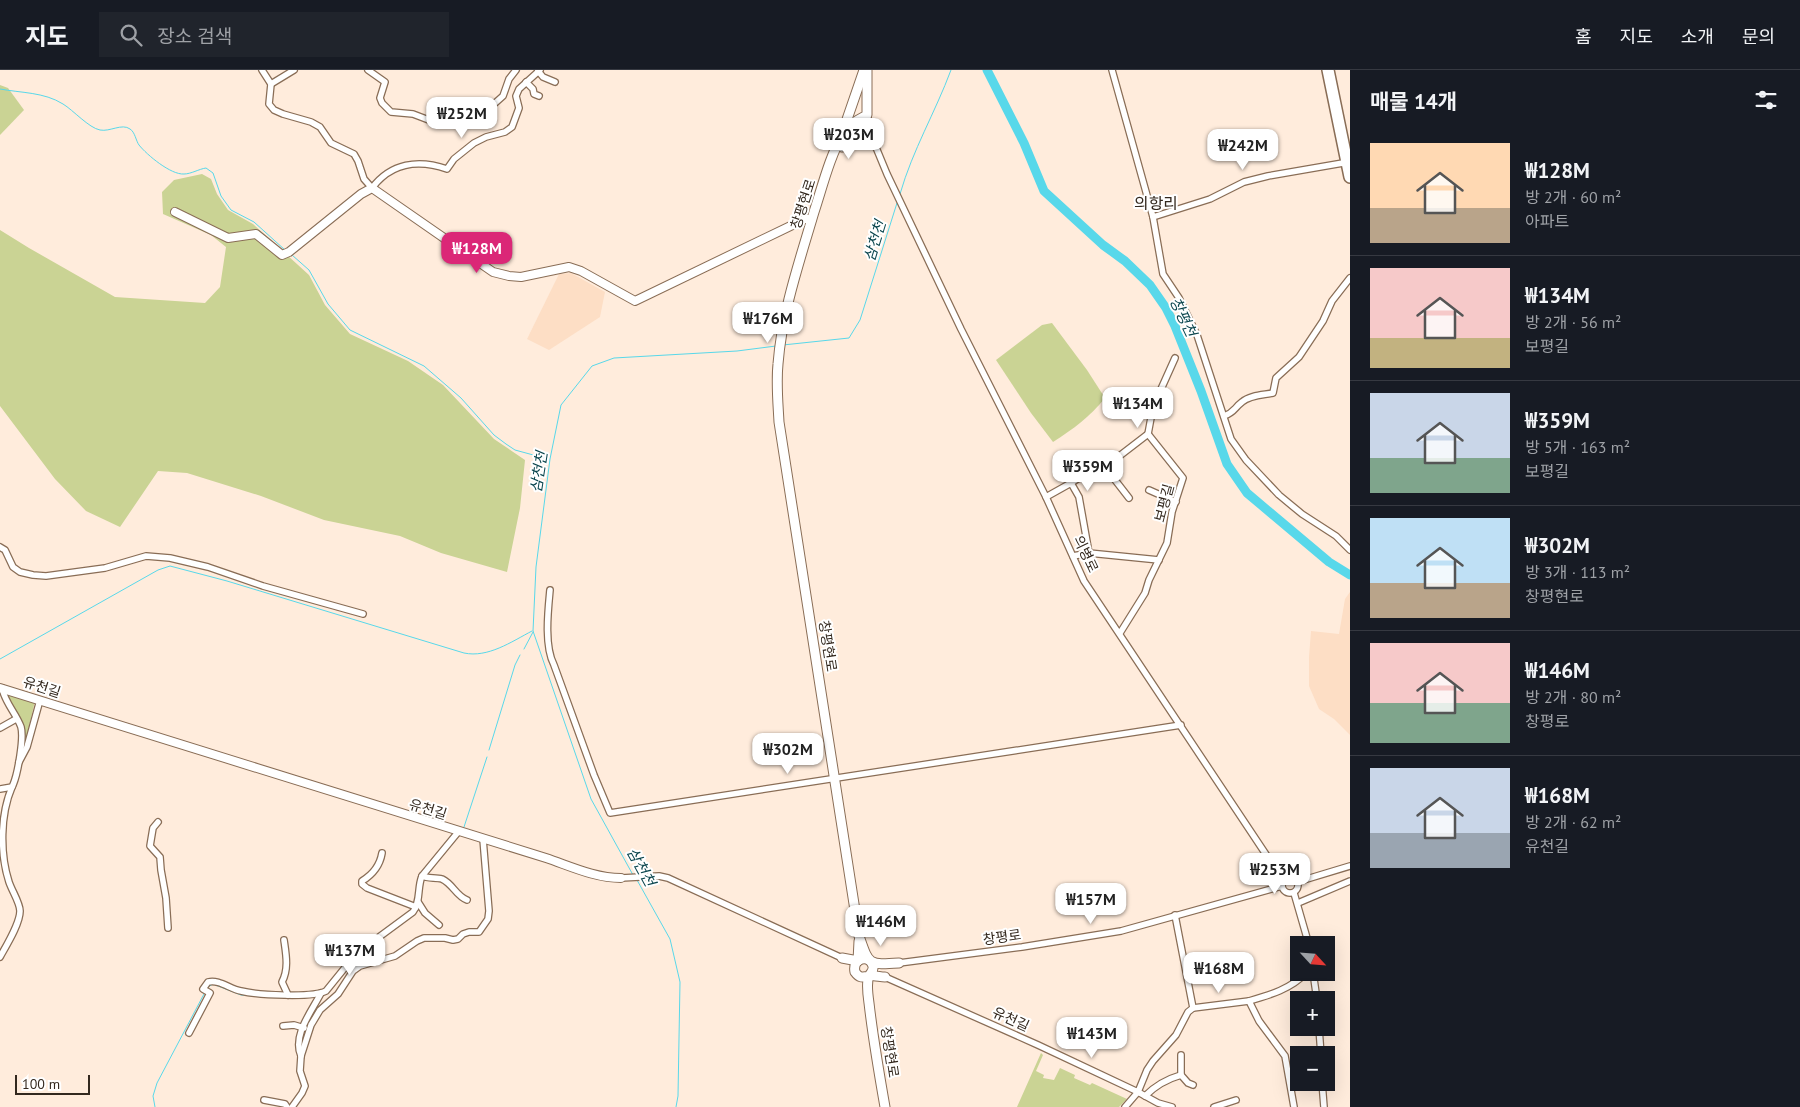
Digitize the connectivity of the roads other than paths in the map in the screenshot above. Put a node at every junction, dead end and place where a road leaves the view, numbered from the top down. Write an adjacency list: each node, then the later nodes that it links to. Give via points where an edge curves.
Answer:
1 (262, 70): 13 (street)
2 (294, 70): 13 (street)
3 (368, 70): 4 (street, via 385,82 380,98 391,112 412,114 434,122 479,123 503,96)
4 (516, 70)
5 (865, 70): 15 (main road); 16 (main road)
6 (1112, 70): 24 (street)
7 (1320, 70): 17 (highway, via 1329,109)
8 (1328, 70): 17 (highway)
9 (1336, 70): 17 (highway)
10 (539, 71): 11 (street); 12 (street, via 543,78)
11 (526, 82): 14 (street, via 534,94); 22 (street, via 516,96 519,108 512,127 505,132 474,143 447,168 433,164 407,164 379,179)
12 (555, 82)
13 (271, 84): 22 (street, via 269,104 274,110 311,122 320,127 331,143 354,154 364,179)
14 (540, 96)
15 (867, 115): 16 (main road, 창평현로, via 854,122); 18 (street)
16 (839, 141): 21 (main road, 창평현로)
17 (1346, 142): 20 (highway)
18 (875, 145): 21 (main road, via 867,137 857,134 844,141); 33 (street, 의병로, via 961,329)
19 (1343, 164): 24 (street, via 1244,182 1210,199)
20 (1350, 177)
21 (826, 178): 25 (main road, 창평현로)
22 (372, 188): 23 (street, via 282,255 256,234 228,238); 25 (street, via 493,272 521,277 570,267 635,301 805,219)
23 (175, 212)
24 (1153, 217): 28 (street, via 1163,274 1197,335)
25 (812, 219): 50 (main road, 창평현로, via 782,330 778,360 779,422)
26 (1350, 278): 28 (street, via 1332,300 1323,321 1299,357 1276,378 1273,393 1243,401 1233,413)
27 (1175, 358): 29 (street, via 1152,407)
28 (1224, 416): 37 (street, via 1231,439 1246,460 1302,514 1336,536)
29 (1148, 434): 30 (street); 35 (street, 보평길, via 1183,478)
30 (1105, 467): 31 (street, via 1096,474 1087,473); 34 (street)
31 (1071, 483): 33 (street); 38 (street, via 1079,498)
32 (1149, 490): 35 (street)
33 (1046, 497): 39 (street, 의병로)
34 (1129, 498)
35 (1176, 502): 40 (street, 보평길, via 1167,542)
36 (0, 547): 42 (street, via 5,550 13,567 33,575 105,568 146,556 170,558)
37 (1350, 550)
38 (1089, 553): 39 (street); 40 (street)
39 (1073, 556): 43 (street, 의병로, via 1084,581)
40 (1158, 560): 43 (street, 보평길, via 1145,593)
41 (550, 590): 50 (street, via 549,656 610,814)
42 (363, 614)
43 (1120, 634): 47 (street, 의병로)
44 (1, 688): 45 (street, 유천길); 46 (street)
45 (40, 700): 49 (street, via 27,747); 54 (street, 유천길)
46 (16, 719): 48 (street); 49 (street, via 22,733)
47 (1181, 725): 50 (street); 60 (street, 의병로, via 1279,874)
48 (0, 728)
49 (17, 766): 51 (street)
50 (834, 778): 71 (main road, 창평현로)
51 (12, 787): 52 (street); 74 (street, via 4,815 3,855 9,883 20,910)
52 (0, 789)
53 (158, 822): 70 (street, via 153,828 150,846 160,857)
54 (459, 831): 55 (street, 유천길); 58 (street)
55 (483, 839): 59 (street, 유천길, via 600,876); 91 (street, via 490,912 479,932 468,932 454,940 424,938 395,956 360,966 338,994 320,1010 308,1032)
56 (382, 854): 67 (street, via 378,865 362,880 362,884)
57 (1350, 867): 62 (street)
58 (422, 876): 65 (street, via 441,878 460,898); 67 (street)
59 (621, 878): 75 (street, 유천길, via 668,878)
60 (1286, 878): 62 (street, via 1292,877); 63 (street)
61 (1350, 881): 66 (street)
62 (1297, 882): 64 (street, via 1298,888)
63 (1282, 886): 64 (street, via 1285,892); 68 (street, 창평로)
64 (1294, 893): 66 (street)
65 (467, 900)
66 (1298, 903): 72 (street)
67 (417, 904): 69 (street); 82 (street, via 404,920 356,954)
68 (1175, 915): 78 (street, 창평로, via 1121,931); 86 (street)
69 (439, 925)
70 (168, 928)
71 (859, 936): 75 (main road, via 854,953); 76 (main road); 77 (main road, 창평현로); 78 (main road, via 872,956)
72 (1307, 936)
73 (284, 940): 83 (street, via 286,963 282,982)
74 (0, 957)
75 (842, 958): 76 (main road); 79 (main road)
76 (858, 960): 77 (main road); 79 (main road, via 855,965)
77 (870, 961): 78 (main road); 79 (main road, 창평현로, via 873,965)
78 (899, 963): 79 (main road)
79 (864, 973): 80 (main road); 84 (main road, 창평현로)
80 (885, 977): 84 (main road, via 874,984); 95 (street, 유천길)
81 (1297, 981): 85 (street, via 1278,992)
82 (321, 994): 83 (street); 88 (street)
83 (288, 995): 89 (street, via 246,993 215,981 208,982 203,989 210,993)
84 (869, 999): 102 (main road, 창평현로)
85 (1249, 1001): 86 (street); 106 (street, via 1258,1020 1285,1056)
86 (1193, 1008): 95 (street, via 1170,1042 1152,1061)
87 (283, 1026): 88 (street)
88 (304, 1028): 91 (street, via 300,1035)
89 (190, 1033)
90 (1181, 1055): 92 (street)
91 (301, 1056): 101 (street, via 300,1071 305,1086)
92 (1181, 1075): 93 (street); 96 (street, via 1166,1080)
93 (1194, 1085)
94 (1323, 1091): 107 (street)
95 (1138, 1092): 96 (street, 유천길); 103 (street)
96 (1145, 1096): 99 (street, 유천길)
97 (264, 1100): 100 (street)
98 (1236, 1100): 105 (street)
99 (1157, 1105): 104 (street, 유천길)
100 (287, 1107)
101 (292, 1107)
102 (885, 1107)
103 (1125, 1107)
104 (1172, 1107)
105 (1214, 1107)
106 (1294, 1107)
107 (1324, 1107)

